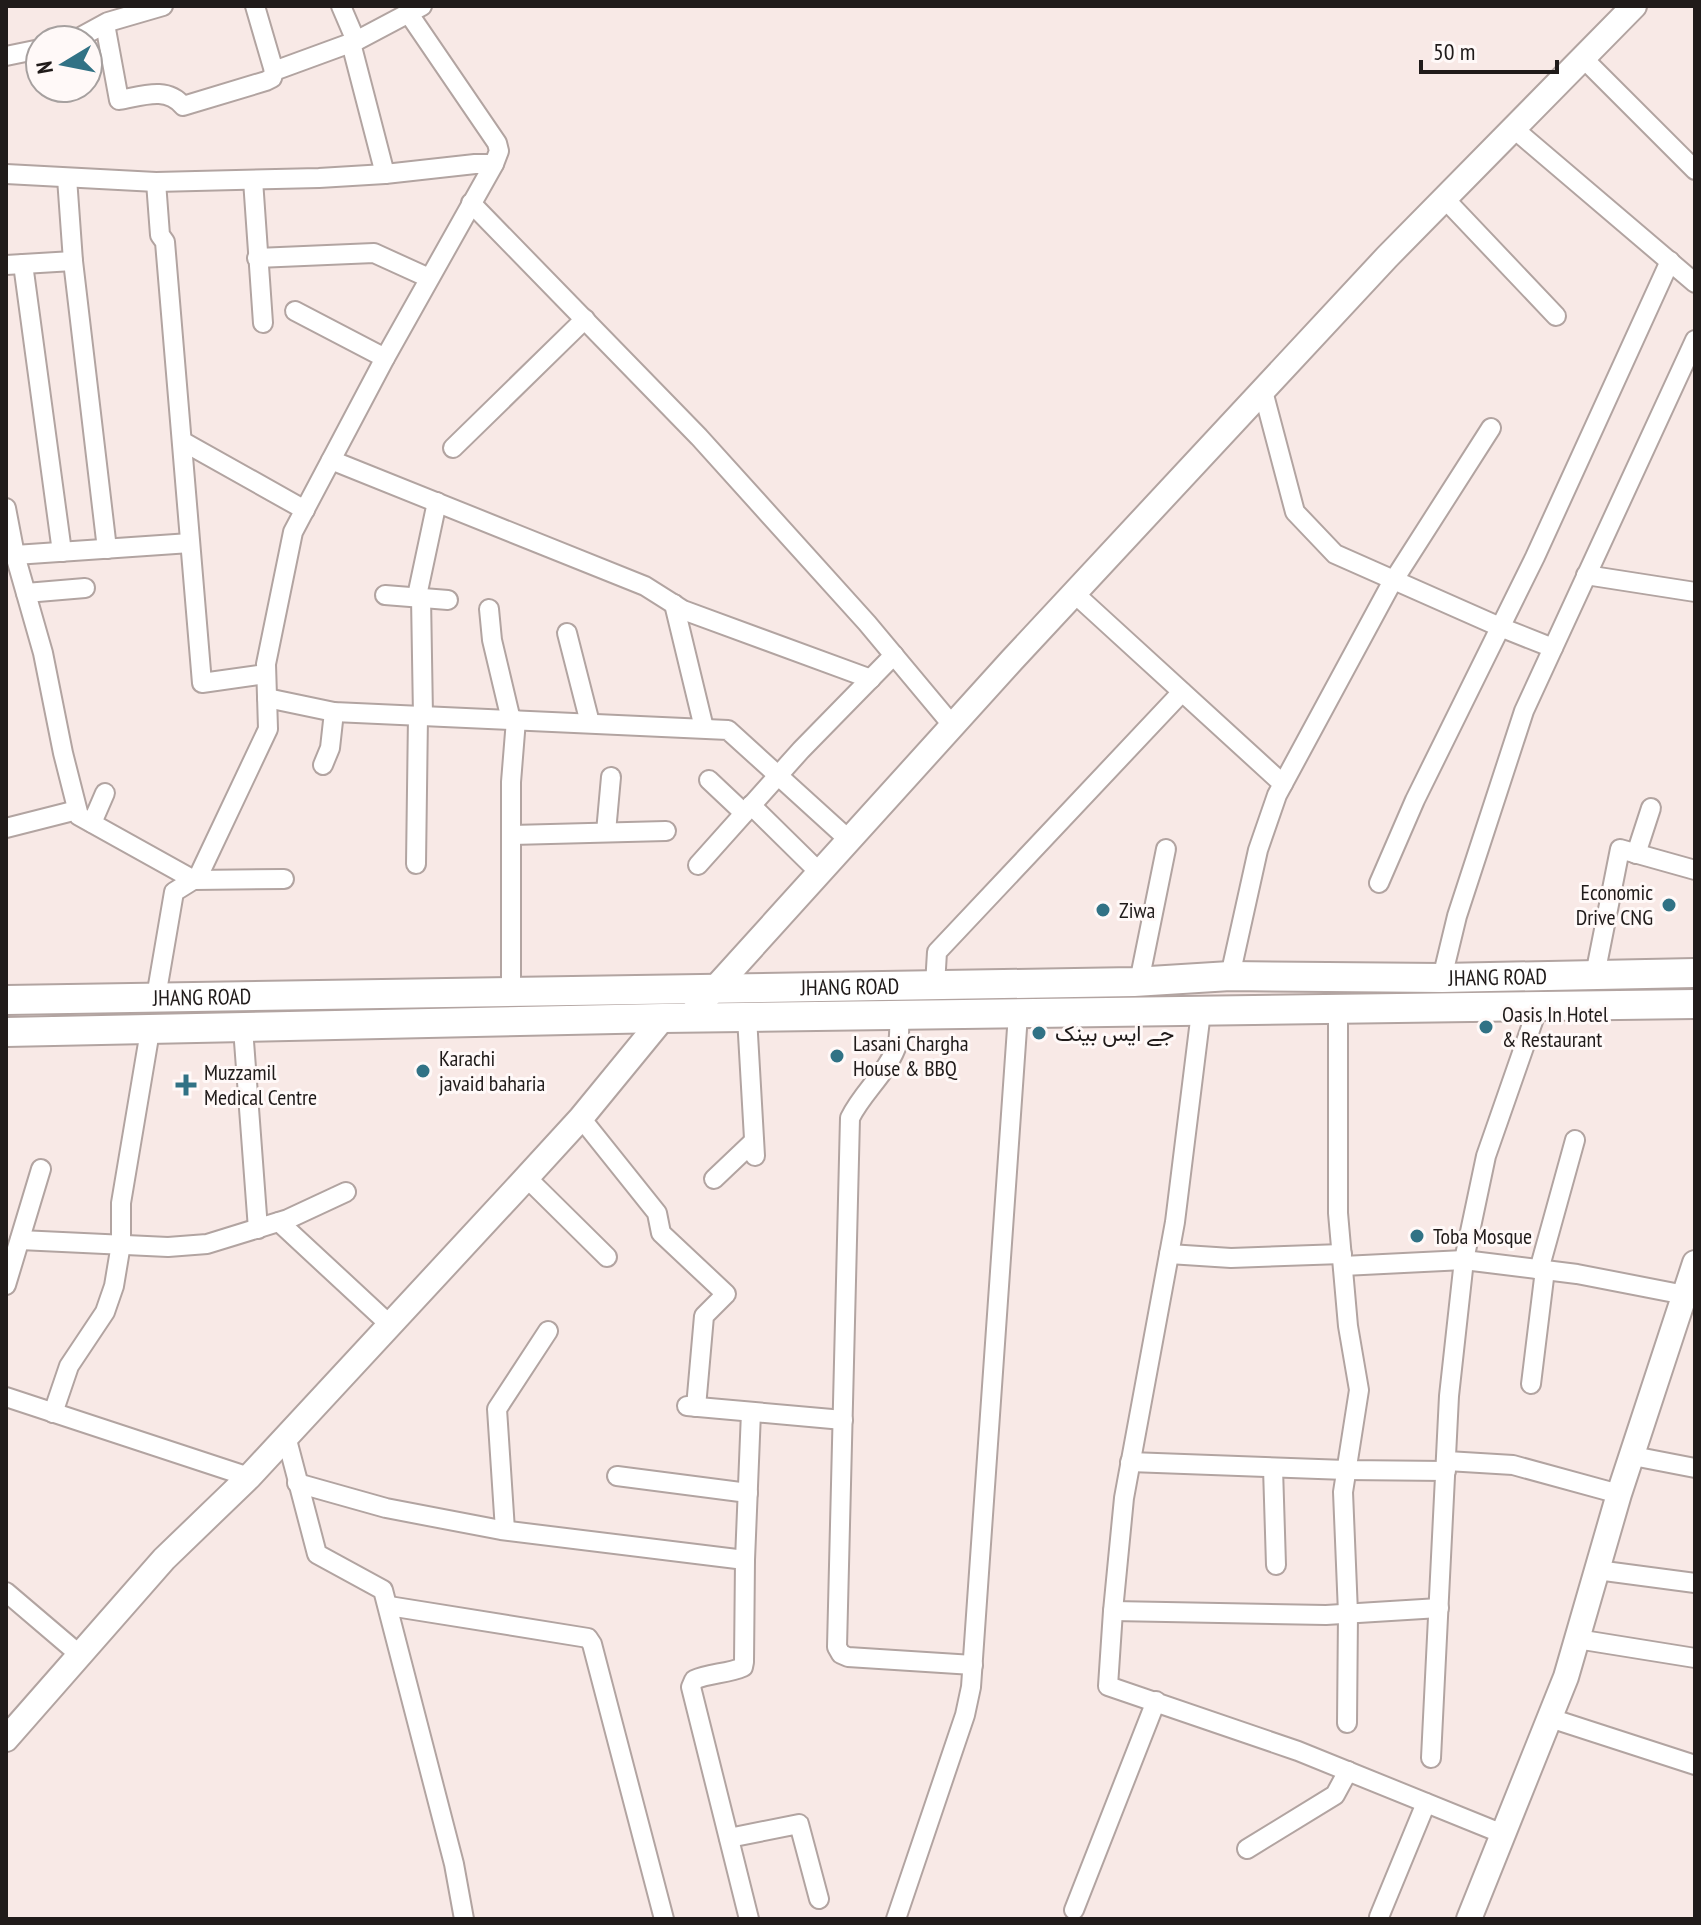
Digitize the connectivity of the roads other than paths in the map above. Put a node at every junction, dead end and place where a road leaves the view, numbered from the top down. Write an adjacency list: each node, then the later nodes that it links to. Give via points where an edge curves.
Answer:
1 (163, 6): 6 (street)
2 (255, 6): 9 (street)
3 (341, 6): 7 (street)
4 (1634, 6): 8 (street)
5 (416, 9): 7 (street); 11 (street, via 497,143)
6 (105, 24): 9 (street, via 119,100 165,92 183,106 266,81)
7 (353, 42): 9 (street); 14 (street)
8 (1583, 58): 10 (street); 12 (street)
9 (274, 71)
10 (1513, 128): 18 (street); 22 (street)
11 (494, 164): 14 (street); 19 (street)
12 (1695, 170)
13 (6, 174): 15 (street)
14 (385, 174): 16 (street)
15 (67, 178): 17 (street); 21 (street)
16 (253, 180): 17 (street); 20 (street)
17 (156, 182): 34 (street)
18 (1445, 199): 27 (street); 32 (street)
19 (471, 203): 24 (street); 28 (street)
20 (257, 258): 24 (street, via 374,253); 29 (street)
21 (73, 261): 23 (street); 41 (street)
22 (1670, 261): 25 (street); 55 (street)
23 (14, 265): 42 (street)
24 (429, 278): 31 (street)
25 (1695, 283)
26 (295, 311): 31 (street)
27 (1556, 316)
28 (585, 319): 35 (street); 58 (street, via 699,437)
29 (263, 323)
30 (1695, 340): 44 (street)
31 (385, 358): 36 (street)
32 (1263, 391): 45 (street, via 1295,512 1335,554); 49 (street)
33 (1491, 428): 45 (street)
34 (182, 441): 39 (street); 40 (street)
35 (453, 448)
36 (331, 460): 37 (street); 39 (street)
37 (437, 502): 51 (street); 53 (street, via 645,586)
38 (6, 508): 43 (street)
39 (305, 510): 59 (street, via 293,532)
40 (190, 543): 41 (street); 59 (street, via 202,683)
41 (107, 549): 42 (street)
42 (62, 552): 43 (street)
43 (15, 555): 48 (street)
44 (1586, 575): 47 (street); 57 (street)
45 (1395, 579): 55 (street); 73 (street)
46 (85, 588): 48 (street)
47 (1695, 592)
48 (26, 593): 77 (street)
49 (1074, 593): 61 (street); 67 (street)
50 (385, 595): 51 (street)
51 (419, 597): 52 (street); 64 (street)
52 (448, 600)
53 (674, 604): 60 (street); 68 (street)
54 (489, 609): 65 (street)
55 (1500, 627): 57 (street); 92 (street)
56 (567, 633): 66 (street)
57 (1553, 648): 96 (street, via 1524,711)
58 (894, 655): 60 (street); 67 (street)
59 (266, 674): 62 (street)
60 (871, 679): 70 (street)
61 (1182, 692): 73 (street); 98 (street, via 937,952)
62 (267, 698): 63 (street); 91 (street, via 268,729)
63 (334, 712): 64 (street); 69 (street)
64 (421, 716): 65 (street); 86 (street)
65 (514, 720): 66 (street); 82 (street)
66 (590, 723): 68 (street)
67 (953, 726): 83 (street)
68 (704, 728): 70 (street, via 728,730)
69 (323, 765)
70 (778, 775): 76 (street); 83 (street)
71 (611, 777): 81 (street)
72 (709, 780): 76 (street)
73 (1283, 784): 95 (street, via 1258,850)
74 (105, 793): 78 (street)
75 (1651, 808): 85 (street)
76 (747, 809): 87 (street); 89 (street)
77 (77, 810): 78 (street); 79 (street)
78 (92, 823): 91 (street)
79 (6, 828)
80 (666, 831): 81 (street)
81 (606, 832): 82 (street)
82 (512, 835): 100 (street)
83 (848, 839): 89 (street)
84 (1166, 849): 97 (street)
85 (1636, 854): 88 (street); 94 (street, via 1620,849)
86 (416, 864)
87 (698, 865)
88 (1695, 870)
89 (819, 872): 99 (street)
90 (284, 879): 91 (street)
91 (194, 880): 101 (street, via 174,892)
92 (1379, 883)
93 (1695, 973): 94 (main road, JHANG ROAD)
94 (1595, 975): 96 (main road, JHANG ROAD)
95 (1230, 976): 96 (main road, JHANG ROAD); 97 (main road, JHANG ROAD)
96 (1442, 978)
97 (1139, 982): 98 (main road, JHANG ROAD)
98 (935, 985): 99 (main road, JHANG ROAD)
99 (713, 989): 100 (main road, JHANG ROAD); 110 (street)
100 (511, 992): 101 (main road, JHANG ROAD)
101 (156, 997): 102 (main road, JHANG ROAD)
102 (6, 1000)
103 (1695, 1004): 104 (main road, JHANG ROAD)
104 (1538, 1007): 105 (main road, JHANG ROAD); 127 (street, via 1486,1156)
105 (1338, 1010): 106 (main road, JHANG ROAD); 126 (street)
106 (1201, 1012): 107 (main road, JHANG ROAD); 124 (street)
107 (1018, 1014): 108 (main road, JHANG ROAD); 163 (street)
108 (899, 1016): 109 (main road, JHANG ROAD); 137 (street, via 898,1041 850,1118)
109 (747, 1017): 110 (main road, JHANG ROAD); 118 (street, via 754,1148)
110 (675, 1018): 111 (main road, JHANG ROAD); 114 (street)
111 (243, 1028): 112 (main road, JHANG ROAD); 121 (street)
112 (150, 1031): 113 (main road, JHANG ROAD); 123 (street, via 121,1203)
113 (6, 1032)
114 (581, 1118): 117 (street); 135 (street, via 657,1213 661,1233 726,1294 704,1316 692,1407)
115 (1575, 1140): 128 (street)
116 (41, 1169): 122 (street)
117 (526, 1177): 125 (street); 131 (street)
118 (714, 1179)
119 (346, 1192): 120 (street)
120 (279, 1222): 121 (street); 131 (street)
121 (258, 1229): 123 (street, via 207,1244)
122 (15, 1243): 123 (street); 130 (street)
123 (121, 1244): 136 (street, via 105,1312 69,1366)
124 (1169, 1254): 126 (street); 140 (street)
125 (607, 1257)
126 (1342, 1260): 127 (street); 144 (street, via 1359,1390)
127 (1464, 1260): 128 (street); 141 (street)
128 (1542, 1270): 129 (street); 133 (street)
129 (1691, 1282): 139 (street)
130 (6, 1285)
131 (389, 1324): 138 (street)
132 (548, 1331): 150 (street, via 497,1409)
133 (1531, 1384)
134 (6, 1397): 136 (street)
135 (751, 1412): 137 (street); 148 (street)
136 (53, 1413): 146 (street)
137 (843, 1420): 163 (street, via 837,1647 848,1657)
138 (286, 1436): 146 (street); 147 (street)
139 (1633, 1456): 143 (street); 149 (street)
140 (1130, 1462): 142 (street); 158 (street)
141 (1446, 1466): 144 (street); 149 (street, via 1513,1465); 157 (street)
142 (1273, 1468): 144 (street); 152 (street)
143 (1695, 1468)
144 (1346, 1470): 159 (street)
145 (617, 1476): 148 (street)
146 (249, 1477): 161 (street, via 164,1559)
147 (297, 1483): 150 (street, via 386,1508); 156 (street, via 317,1554 383,1590)
148 (748, 1493): 151 (street)
149 (1619, 1494): 153 (street)
150 (505, 1530): 151 (street)
151 (745, 1560): 173 (street, via 743,1667 701,1677 691,1687)
152 (1276, 1565)
153 (1597, 1570): 154 (street); 160 (street)
154 (1695, 1583)
155 (6, 1592): 161 (street)
156 (389, 1606): 179 (street); 180 (street, via 588,1638)
157 (1439, 1608): 159 (street); 168 (street)
158 (1113, 1611): 159 (street); 164 (street, via 1108,1686)
159 (1348, 1613): 166 (street)
160 (1577, 1639): 162 (street); 165 (street)
161 (80, 1655): 167 (street)
162 (1695, 1658)
163 (973, 1665): 182 (street, via 965,1715)
164 (1156, 1701): 170 (street); 176 (street)
165 (1550, 1718): 169 (street); 172 (street)
166 (1347, 1723)
167 (6, 1739)
168 (1431, 1758)
169 (1695, 1765)
170 (1348, 1771): 171 (street); 174 (street, via 1335,1795)
171 (1426, 1803): 172 (street); 177 (street)
172 (1503, 1834): 178 (street)
173 (729, 1838): 175 (street, via 799,1824); 181 (street)
174 (1247, 1849)
175 (819, 1899)
176 (1074, 1910)
177 (1379, 1917)
178 (1476, 1917)
179 (464, 1919)
180 (664, 1919)
181 (749, 1919)
182 (896, 1919)

